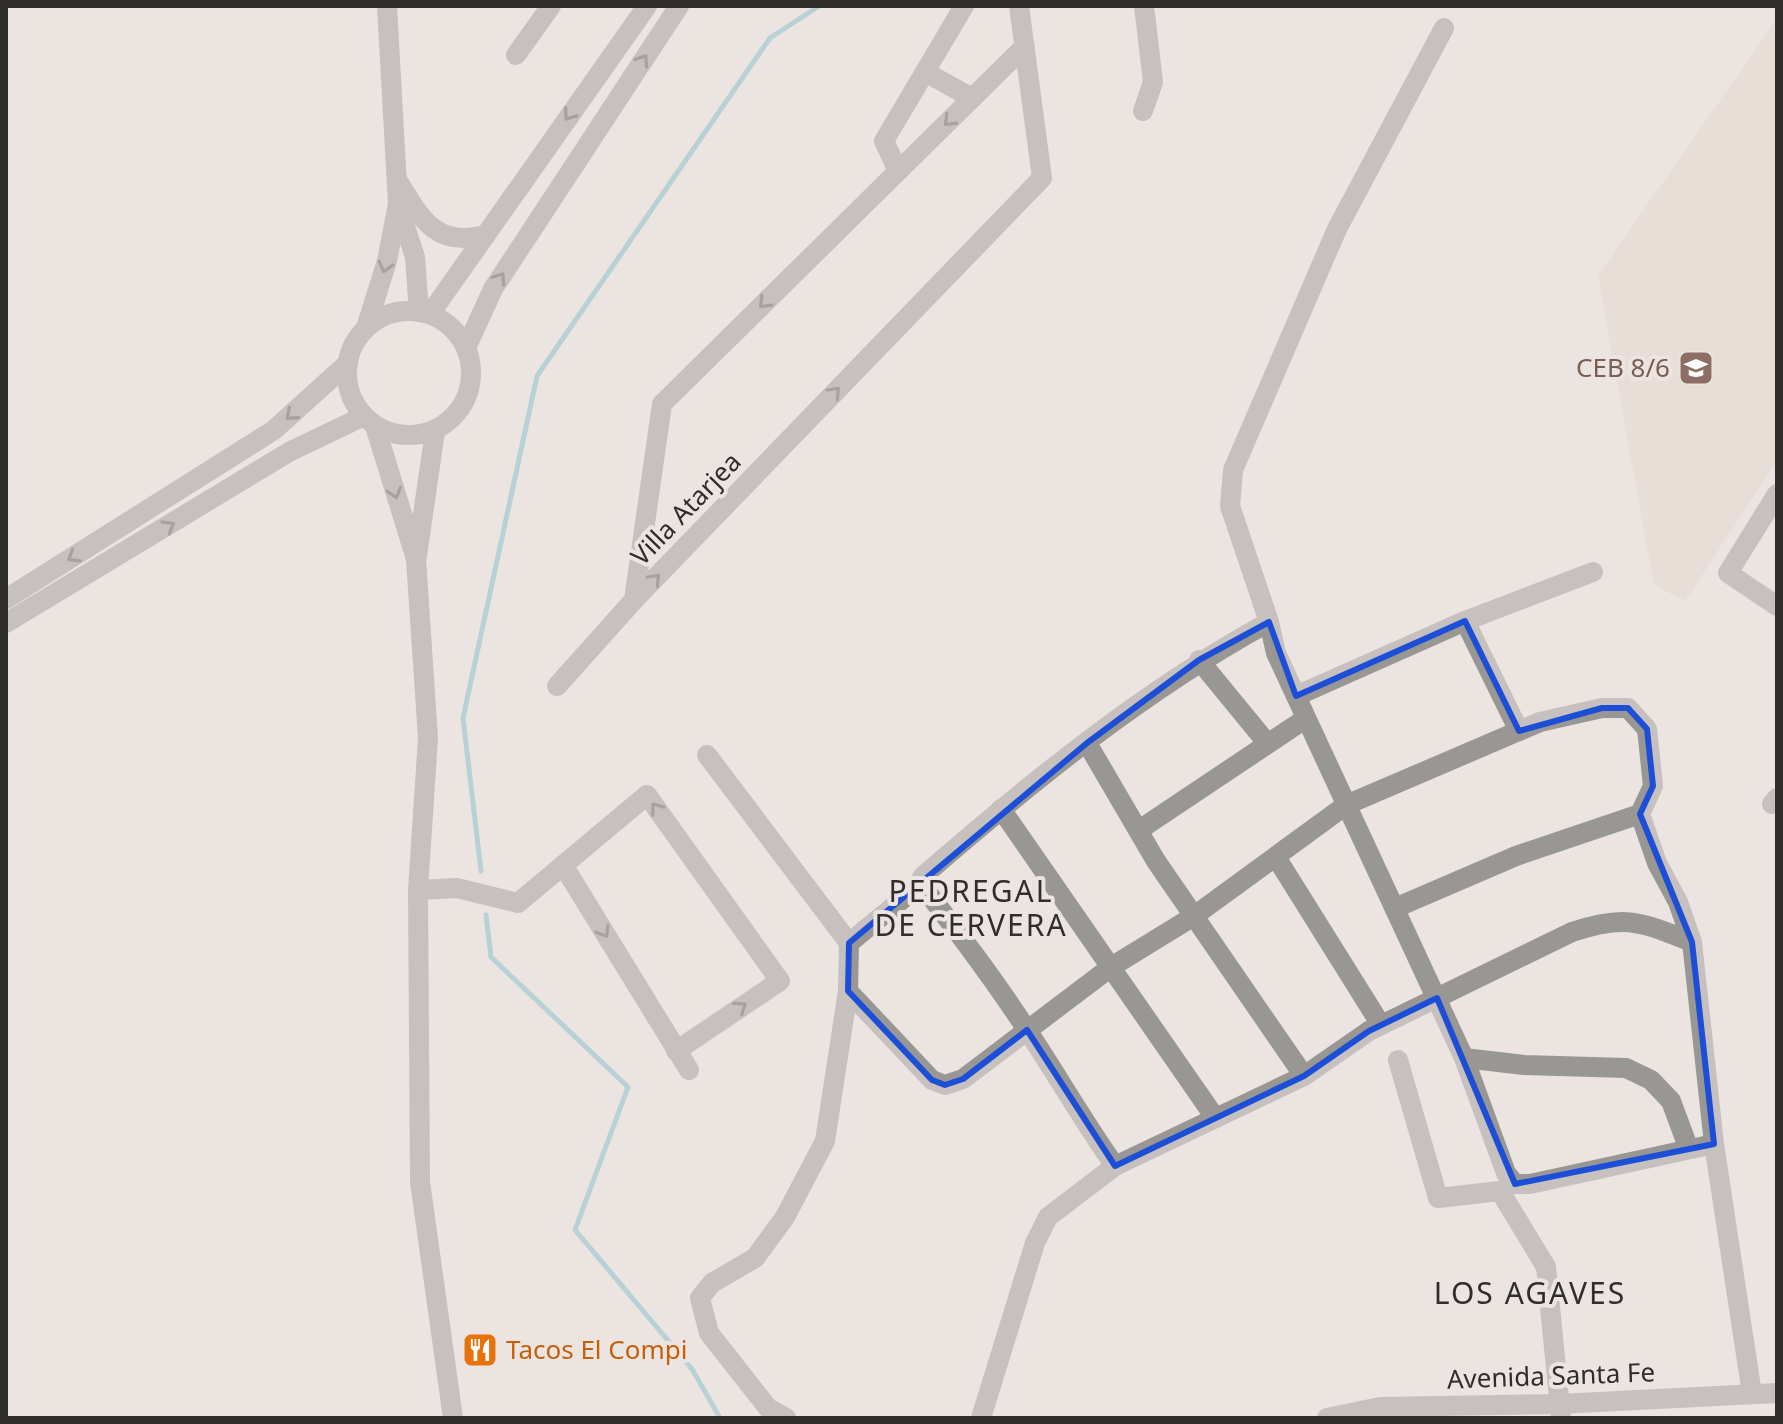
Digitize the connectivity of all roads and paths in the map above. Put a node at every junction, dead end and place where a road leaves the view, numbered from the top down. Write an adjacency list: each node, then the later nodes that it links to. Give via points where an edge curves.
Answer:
1 (387, 6): 15 (street)
2 (551, 6): 10 (street)
3 (647, 6): 17 (street, one-way to 17)
4 (964, 6): 11 (street)
5 (1019, 6): 9 (street, Villa Atarjea)
6 (1144, 6): 13 (street, via 1153,82)
7 (674, 7): 20 (street, one-way to 7, via 493,289)
8 (1444, 28): 31 (street, via 1337,229 1233,470 1230,506)
9 (1025, 46): 12 (street, Villa Atarjea); 28 (street, Villa Atarjea, one-way to 9, via 1042,178)
10 (516, 55)
11 (925, 72): 12 (street); 14 (street, via 884,141)
12 (972, 98): 14 (street, Villa Atarjea, one-way to 14)
13 (1143, 111)
14 (898, 171): 28 (street, Villa Atarjea, one-way to 28, via 662,404)
15 (398, 181): 16 (street); 17 (street, via 439,234 464,241)
16 (398, 204): 18 (street); 19 (street, one-way to 19)
17 (486, 235): 18 (street)
18 (425, 313): 19 (street, via 391,314); 20 (street, via 445,322)
19 (366, 328): 21 (street)
20 (466, 348): 23 (street, via 470,386 463,404)
21 (348, 363): 22 (street, via 350,391); 27 (street, one-way to 27, via 274,430)
22 (370, 421): 23 (street, via 398,434); 25 (street, one-way to 25); 32 (street, one-way to 22, via 299,446)
23 (435, 431): 25 (street)
24 (1777, 494): 29 (street, via 1728,573)
25 (416, 559): 48 (street, via 428,738)
26 (1593, 572): 30 (street)
27 (6, 599)
28 (634, 600): 34 (street)
29 (1777, 606)
30 (1465, 621): 35 (street); 37 (street)
31 (1269, 622): 33 (street); 35 (street, via 1276,653)
32 (6, 623)
33 (1199, 660): 38 (street); 39 (street)
34 (557, 686)
35 (1296, 696): 36 (street)
36 (1305, 719): 39 (street); 41 (street)
37 (1519, 731): 41 (street); 43 (street, via 1602,708 1628,708 1647,729 1649,743 1653,786)
38 (1087, 743): 42 (street); 44 (street)
39 (1267, 743): 44 (street)
40 (707, 755): 52 (street)
41 (1346, 805): 45 (street); 49 (street)
42 (1001, 809): 47 (street, via 922,877); 53 (street)
43 (1640, 814): 49 (street, via 1516,856); 51 (street)
44 (1139, 830): 50 (street)
45 (1276, 857): 50 (street); 56 (street)
46 (563, 865): 48 (street, via 518,903 457,888); 58 (street, one-way to 58); 58 (street, one-way to 46, via 780,981 647,795)
47 (921, 884): 52 (street); 57 (street)
48 (418, 890): 70 (street, via 420,1182)
49 (1395, 908): 55 (street)
50 (1194, 916): 53 (street); 62 (street)
51 (1692, 942): 55 (street, via 1637,921 1605,921); 64 (street)
52 (849, 943): 54 (street)
53 (1111, 967): 57 (street); 63 (street)
54 (848, 991): 57 (street, via 932,1080 945,1085 963,1079); 71 (street, via 825,1141 785,1217 755,1258 712,1283 700,1298 709,1333 768,1408)
55 (1437, 998): 56 (street); 59 (street)
56 (1381, 1025): 62 (street)
57 (1027, 1030): 66 (street)
58 (676, 1051): 61 (street)
59 (1464, 1058): 65 (street, via 1626,1068 1651,1080 1671,1101); 65 (street, via 1506,1173 1515,1184)
60 (1398, 1060): 69 (street, via 1438,1198 1500,1191 1546,1267)
61 (689, 1070)
62 (1304, 1076): 63 (street)
63 (1214, 1116): 66 (street)
64 (1714, 1144): 65 (street); 68 (street)
65 (1688, 1147)
66 (1115, 1166): 72 (street, via 1048,1217 1035,1243)
67 (1777, 1393): 68 (street, Avenida Santa Fe)
68 (1752, 1394): 69 (street, Avenida Santa Fe)
69 (1560, 1411): 73 (street, Avenida Santa Fe, via 1380,1407)
70 (453, 1418)
71 (786, 1418)
72 (981, 1418)
73 (1327, 1418)

